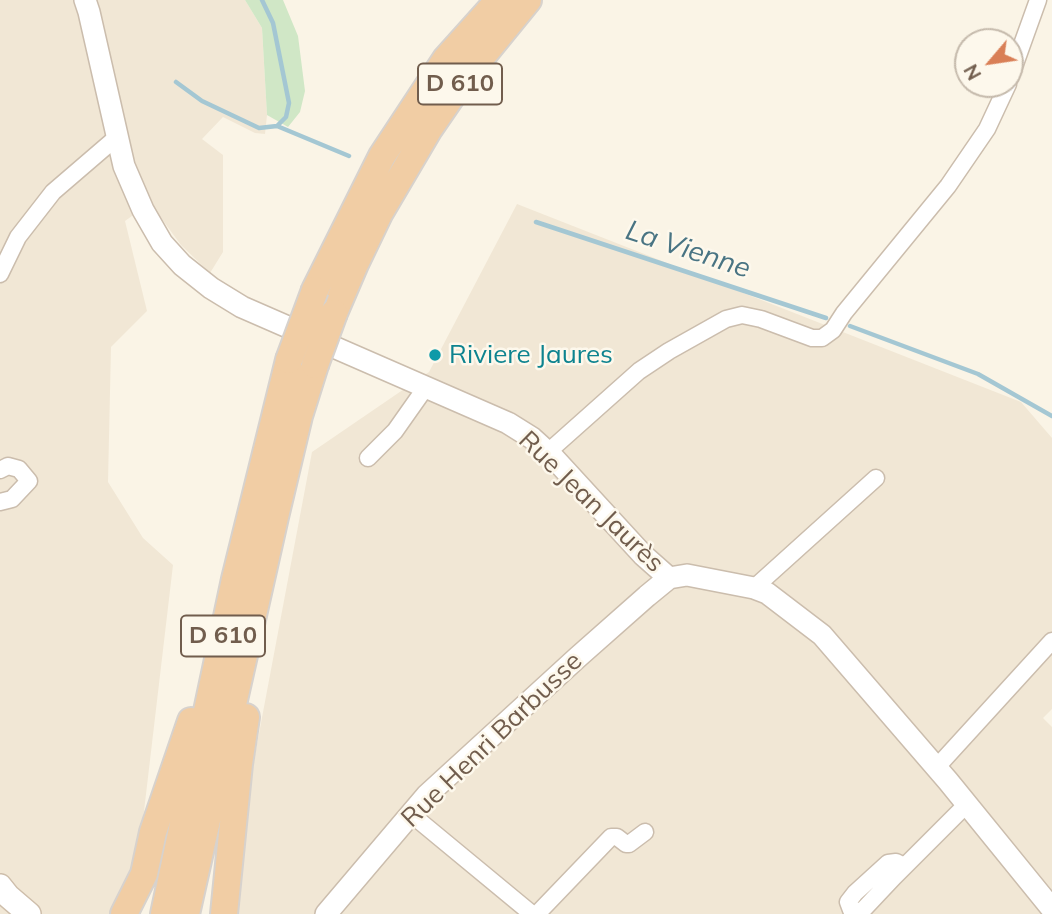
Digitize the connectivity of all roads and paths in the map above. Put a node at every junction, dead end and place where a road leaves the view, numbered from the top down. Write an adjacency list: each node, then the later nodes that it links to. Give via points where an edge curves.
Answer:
1 (85, 0): 7 (street, Rue Jean Jaurès)
2 (499, 0): 17 (highway, D 610, bridge, via 446,59 382,156 314,290 289,360)
3 (528, 0): 19 (highway, D 610, bridge, via 429,129 355,264 315,365 296,429)
4 (1038, 0): 5 (street)
5 (1024, 39)
6 (1002, 98): 10 (street, via 988,129 948,186 834,330 812,338 761,319 742,315 726,319 639,370)
7 (117, 137): 8 (street, via 53,192 18,237); 9 (street, Rue Jean Jaurès, via 143,210 162,243 182,265 242,307)
8 (0, 274)
9 (426, 387): 10 (street, Rue Jean Jaurès, via 508,423); 11 (street, via 395,431)
10 (548, 452): 16 (street, Rue Jean Jaurès)
11 (368, 458)
12 (0, 470): 14 (street); 15 (street, via 8,466 19,469 29,481 12,499)
13 (876, 478): 18 (street)
14 (0, 486)
15 (0, 502)
16 (669, 578): 18 (street, Rue Jean Jaurès, via 687,575); 23 (street, Rue Henri Barbusse, via 486,740)
17 (235, 579): 30 (highway, via 153,832 144,874); 31 (highway, D 610)
18 (754, 588): 21 (street, Rue Jean Jaurès, via 822,635)
19 (255, 608): 32 (highway, D 610); 33 (highway)
20 (1052, 641): 21 (street)
21 (936, 768): 22 (street, Rue Jean Jaurès)
22 (967, 804): 26 (street, Rue Jean Jaurès); 27 (street)
23 (411, 814): 28 (street); 34 (street, Rue Henri Barbusse)
24 (645, 832): 28 (street, via 629,844 611,837)
25 (6, 900): 29 (main road)
26 (1052, 909)
27 (862, 912)
28 (531, 913)
29 (29, 914)
30 (124, 914)
31 (164, 914)
32 (186, 914)
33 (225, 914)
34 (326, 914)

